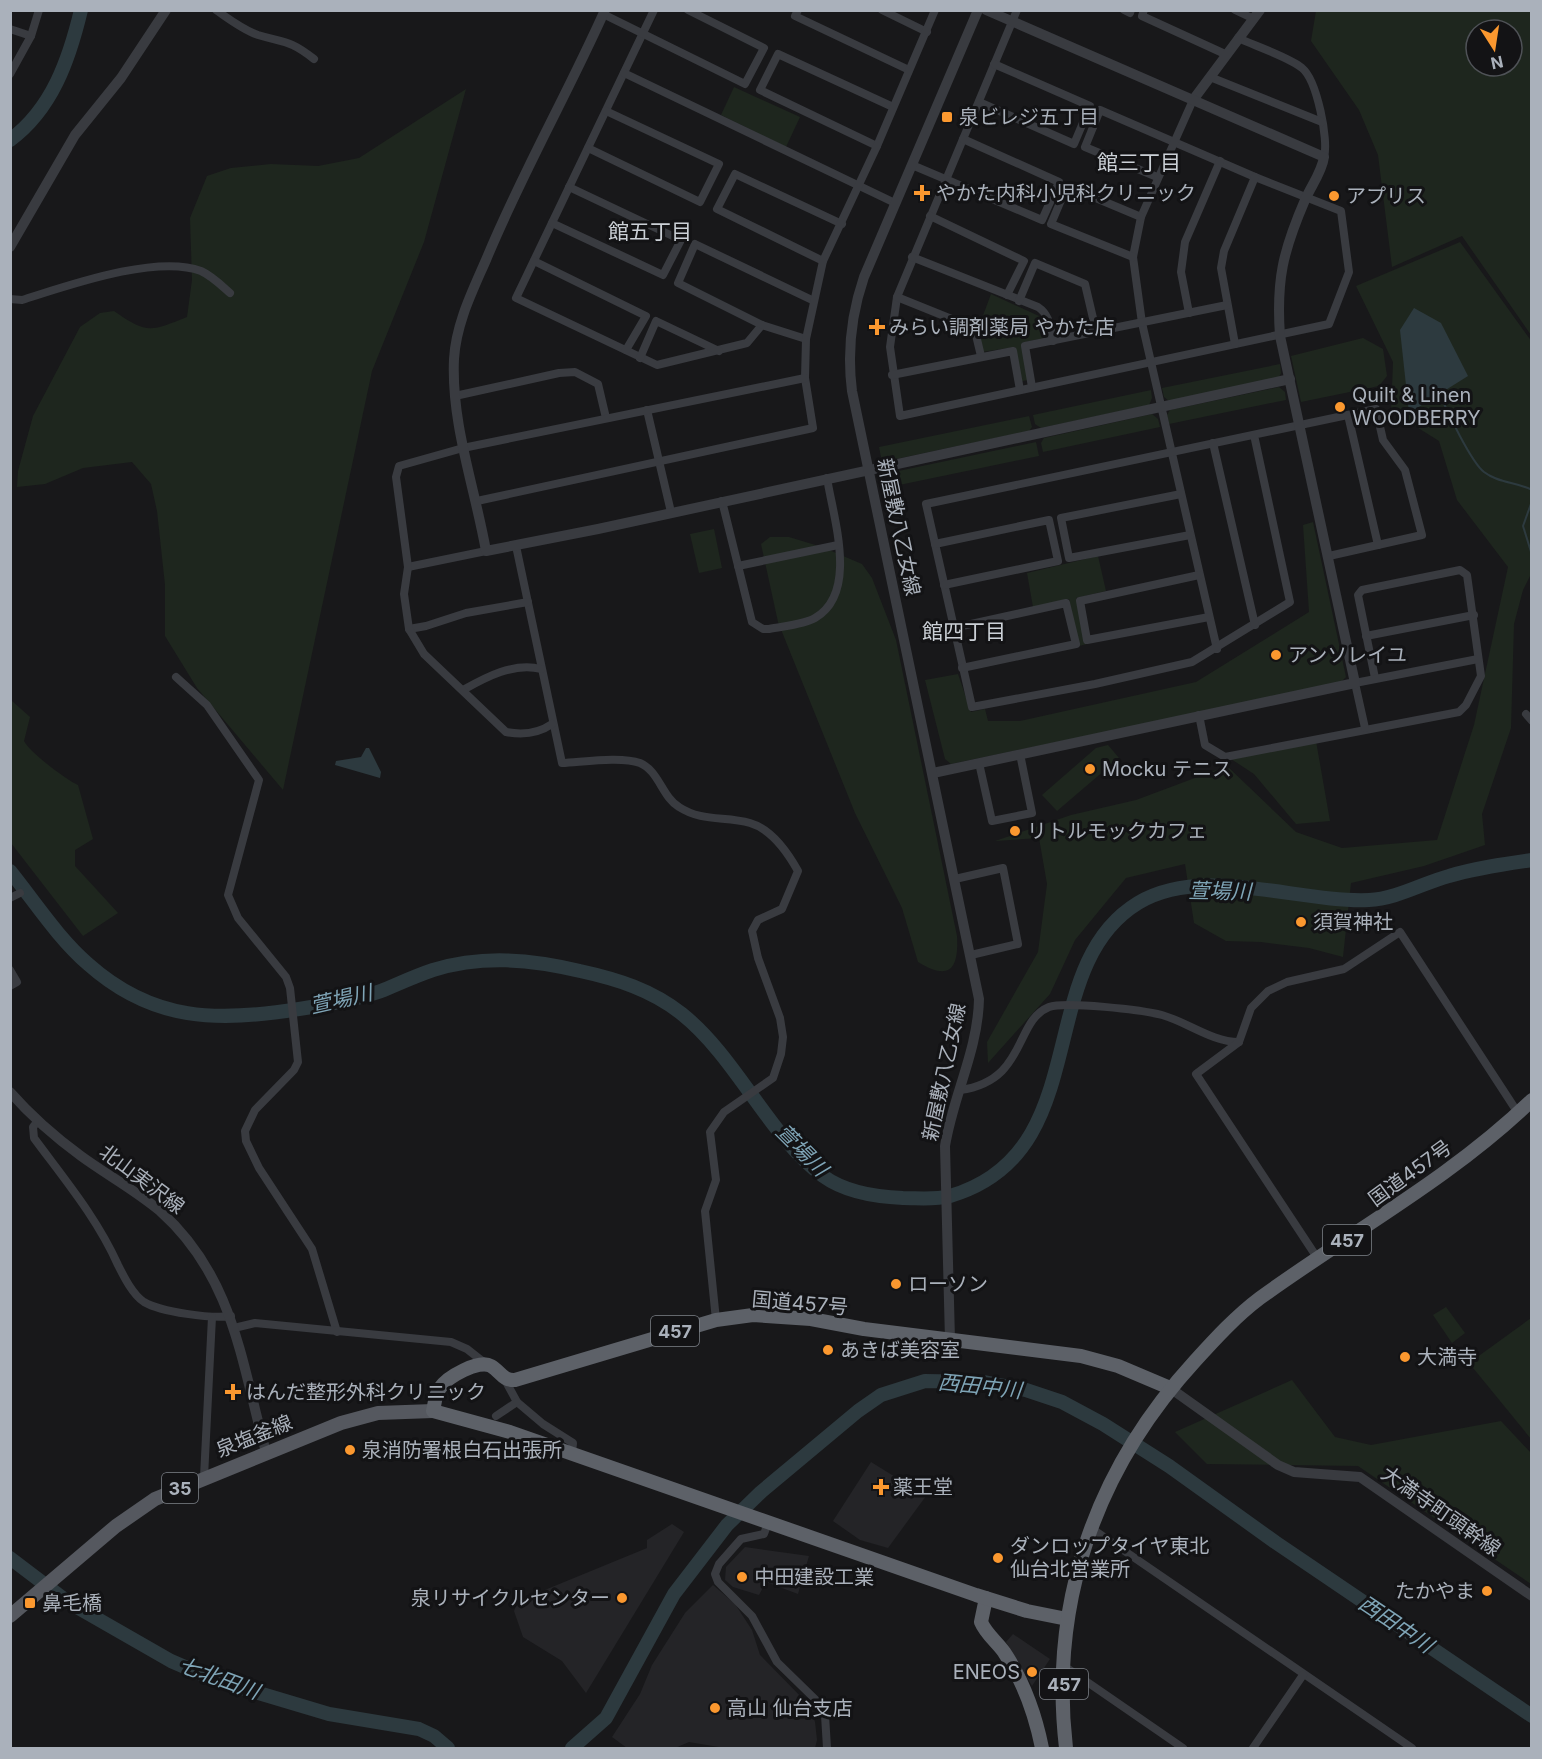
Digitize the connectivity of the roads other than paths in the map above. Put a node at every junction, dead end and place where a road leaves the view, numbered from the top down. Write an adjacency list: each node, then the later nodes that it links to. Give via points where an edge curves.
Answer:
1 (39, 10): 21 (street)
2 (166, 10): 53 (street, via 121,78 75,135)
3 (216, 10): 24 (street, via 258,35 284,40)
4 (654, 10): 20 (street)
5 (688, 10): 20 (street, via 764,48 745,84)
6 (798, 10): 26 (street, via 795,16)
7 (882, 10): 19 (street)
8 (934, 10): 19 (street)
9 (978, 10): 41 (street, 新屋敷八乙女線)
10 (986, 10): 17 (street)
11 (1124, 10): 12 (street)
12 (1131, 10)
13 (1144, 10): 23 (street, via 1142,16)
14 (1235, 10): 16 (street)
15 (604, 12): 20 (street); 83 (street, via 499,228 466,306 454,357)
16 (1257, 15): 22 (street)
17 (1015, 16): 25 (street); 30 (street)
18 (10, 29): 21 (street)
19 (927, 32): 26 (street)
20 (642, 35): 27 (street)
21 (31, 36): 28 (street)
22 (1238, 38): 23 (street); 34 (street, via 1303,68 1315,91)
23 (1225, 54): 29 (street)
24 (314, 59)
25 (994, 64): 31 (street); 31 (street, via 1090,106 1074,144)
26 (909, 70): 32 (street)
27 (624, 73): 33 (street); 45 (street)
28 (10, 74)
29 (1210, 77): 30 (street); 34 (street)
30 (1193, 100): 36 (street); 39 (street)
31 (979, 102): 35 (street)
32 (893, 107): 37 (street); 37 (street, via 778,54 760,90)
33 (606, 111): 38 (street); 38 (street, via 719,164 700,202)
34 (1322, 122): 39 (street, via 1328,146)
35 (963, 140): 44 (street); 44 (street, via 1059,182 1042,220)
36 (1173, 140): 40 (street); 42 (street); 42 (street, via 1100,110 1085,147)
37 (877, 146): 45 (street)
38 (588, 148): 46 (street)
39 (1324, 157): 47 (street)
40 (1220, 161): 43 (street); 65 (street, via 1185,242 1181,272)
41 (912, 165): 44 (street); 48 (street, 新屋敷八乙女線)
42 (1157, 177): 50 (street)
43 (1255, 177): 47 (street); 64 (street, via 1224,251 1221,268)
44 (945, 181): 49 (street)
45 (857, 185): 48 (street); 52 (street)
46 (569, 187): 51 (street); 51 (street, via 681,240 663,275)
47 (1306, 198): 69 (street, via 1281,262); 69 (street, via 1341,211 1349,272 1329,324)
48 (895, 203): 94 (street, 新屋敷八乙女線, via 864,277 850,336 849,370)
49 (930, 216): 54 (street); 59 (street, via 1024,261)
50 (1141, 217): 55 (street); 55 (street, via 1067,186 1051,224)
51 (552, 223): 56 (street)
52 (842, 224): 57 (street); 57 (street, via 735,174 730,182 717,209)
53 (10, 247)
54 (912, 257): 59 (street); 60 (street)
55 (1132, 257): 66 (street)
56 (534, 261): 73 (street, via 516,298); 73 (street, via 646,316)
57 (823, 261): 62 (street)
58 (230, 293): 61 (street, via 202,271 184,267 116,272 22,300)
59 (1007, 295): 63 (street)
60 (897, 297): 75 (street, via 969,326 975,331); 78 (street, via 890,346)
61 (10, 299)
62 (812, 300): 67 (street, via 695,244 678,283); 70 (street)
63 (1019, 301): 68 (street, via 1035,262 1085,284); 71 (street, via 1045,312)
64 (1227, 305): 65 (street); 72 (street)
65 (1189, 313): 66 (street)
66 (1142, 323): 68 (street); 77 (street)
67 (762, 326): 70 (street); 74 (street, via 751,341)
68 (1096, 331): 71 (street)
69 (1280, 336): 72 (street); 80 (street)
70 (806, 339): 79 (street)
71 (1053, 340): 81 (street, via 1026,346)
72 (1235, 344): 77 (street)
73 (626, 350): 76 (street)
74 (719, 351): 76 (street, via 657,365); 76 (street, via 656,321)
75 (981, 356): 78 (street); 82 (street, via 1013,351)
76 (640, 358)
77 (1151, 363): 81 (street); 84 (street)
78 (892, 375): 82 (street, via 900,416)
79 (805, 378): 85 (street); 93 (street, via 813,428)
80 (1290, 379): 84 (street); 88 (street)
81 (1032, 387): 82 (street)
82 (1020, 390)
83 (455, 396): 87 (street, via 575,372 598,384); 91 (street)
84 (1160, 406): 92 (street); 94 (street)
85 (647, 410): 87 (street); 93 (street)
86 (1348, 415): 88 (street); 102 (street); 102 (street, via 1376,409 1383,440 1405,470 1422,536)
87 (606, 418): 91 (street)
88 (1300, 425): 89 (street); 106 (street)
89 (1254, 435): 90 (street); 114 (street, via 1290,602)
90 (1213, 443): 92 (street); 114 (street)
91 (463, 448): 97 (street); 108 (street, via 404,463 397,470)
92 (1171, 452): 96 (street); 101 (street, via 926,504)
93 (657, 460): 97 (street); 99 (street)
94 (868, 470): 95 (street); 131 (street, 新屋敷八乙女線)
95 (826, 478): 98 (street); 103 (street)
96 (1181, 494): 100 (street); 100 (street, via 1061,518 1069,558)
97 (477, 501): 105 (street)
98 (722, 501): 99 (street); 107 (street)
99 (671, 512): 104 (street)
100 (1190, 535): 109 (street)
101 (935, 544): 110 (street); 110 (street, via 1049,520 1058,561)
102 (1378, 544): 106 (street)
103 (838, 545): 107 (street); 107 (street, via 840,579 826,608 813,620 769,629 752,622)
104 (516, 546): 105 (street); 111 (street)
105 (486, 551): 108 (street)
106 (1329, 556): 124 (street)
107 (738, 566)
108 (408, 567): 116 (street, via 404,594)
109 (1199, 575): 113 (street); 113 (street, via 1080,601 1087,640)
110 (944, 585): 115 (street)
111 (528, 602): 116 (street); 121 (street)
112 (1474, 615): 117 (street); 117 (street, via 1467,575 1460,570 1362,590 1358,595); 119 (street)
113 (1209, 617): 118 (street)
114 (1255, 625): 118 (street)
115 (953, 628): 120 (street); 120 (street, via 1066,603 1076,644)
116 (409, 629): 125 (street, via 418,648)
117 (1366, 636): 123 (street)
118 (1217, 649): 120 (street, via 1171,667 972,707)
119 (1478, 659): 123 (street); 128 (street, via 1481,676 1459,712)
120 (962, 668)
121 (541, 669): 125 (street, via 516,668); 127 (street)
122 (177, 677): 149 (street, via 207,705 259,780 228,895 238,918 286,977 298,1062 255,1110 245,1131 246,1141 312,1249)
123 (1375, 678): 124 (street)
124 (1354, 683): 126 (street); 128 (street)
125 (463, 690): 127 (street, via 506,732 542,730)
126 (1199, 715): 128 (street, via 1205,745 1225,757); 129 (street)
127 (552, 724): 147 (street, via 562,763 640,763 651,771 670,801 689,813 763,828 798,871 782,909 753,925 758,958 783,1037 773,1078 724,1112 711,1132 716,1180 705,1211)
128 (1365, 728)
129 (1020, 754): 130 (street); 130 (street, via 1032,813 992,821)
130 (979, 763): 131 (street)
131 (933, 773): 132 (street, 新屋敷八乙女線)
132 (955, 879): 135 (street, 新屋敷八乙女線); 135 (street, via 1003,868 1018,945)
133 (20, 893): 134 (street)
134 (10, 898)
135 (971, 955): 139 (street, 新屋敷八乙女線, via 979,1012)
136 (10, 970): 137 (street, via 17,982)
137 (10, 986)
138 (1239, 1042): 139 (street, via 1218,1038 1162,1015 1102,1007 1051,1006 1035,1018 1005,1068 977,1087); 142 (street, via 1251,1008 1268,991 1287,982 1344,969 1400,932); 144 (street, via 1196,1074)
139 (960, 1090): 150 (street, 新屋敷八乙女線, via 947,1133 944,1173)
140 (10, 1092): 143 (street, 北山実沢線)
141 (1532, 1100): 142 (highway, 国道457号 / 457)
142 (1518, 1113): 144 (highway, 国道457号 / 457, via 1399,1207)
143 (37, 1122): 145 (street, 北山実沢線, via 133,1190 177,1228 207,1266); 146 (street, via 33,1127 34,1138 103,1231 125,1279 143,1302)
144 (1318, 1259): 153 (highway, 国道457号 / 457, via 1259,1299 1215,1338)
145 (231, 1316): 146 (street); 148 (street, 北山実沢線)
146 (212, 1317): 159 (street)
147 (716, 1320): 150 (highway, 国道457号 / 457, via 778,1316); 152 (highway, 国道457号 / 457, via 515,1380)
148 (234, 1328): 149 (street, via 255,1323); 157 (street, 北山実沢線)
149 (337, 1332): 151 (street, via 451,1342)
150 (950, 1340): 153 (highway, 国道457号 / 457, via 1081,1356 1118,1366)
151 (486, 1364): 152 (highway); 155 (highway, via 445,1382 436,1394)
152 (504, 1378): 154 (street)
153 (1170, 1388): 161 (highway, 457, via 1122,1458); 162 (street, 大満寺町頭幹線, via 1278,1465 1294,1472 1360,1477)
154 (517, 1402): 156 (street); 158 (street, via 568,1438 573,1443)
155 (434, 1411): 157 (main road, 泉塩釜線 / 35, via 359,1417); 158 (highway)
156 (496, 1416)
157 (266, 1452): 159 (main road, 泉塩釜線 / 35)
158 (572, 1453): 160 (highway)
159 (204, 1477): 164 (main road, 泉塩釜線 / 35, via 136,1510)
160 (768, 1523): 163 (highway); 168 (street, via 764,1534 741,1539 732,1547 715,1574 718,1582 752,1616 777,1662 819,1703 825,1715)
161 (1091, 1528): 165 (highway, 457); 167 (street)
162 (1532, 1596)
163 (986, 1598): 165 (highway); 169 (highway, 457, via 981,1622 1001,1647 1023,1686)
164 (10, 1616)
165 (1067, 1619): 166 (highway, 457)
166 (1064, 1666): 170 (highway, 457); 171 (street)
167 (1303, 1675): 172 (street); 173 (street)
168 (827, 1749)
169 (1042, 1749)
170 (1066, 1749)
171 (1183, 1749)
172 (1253, 1749)
173 (1412, 1749)

